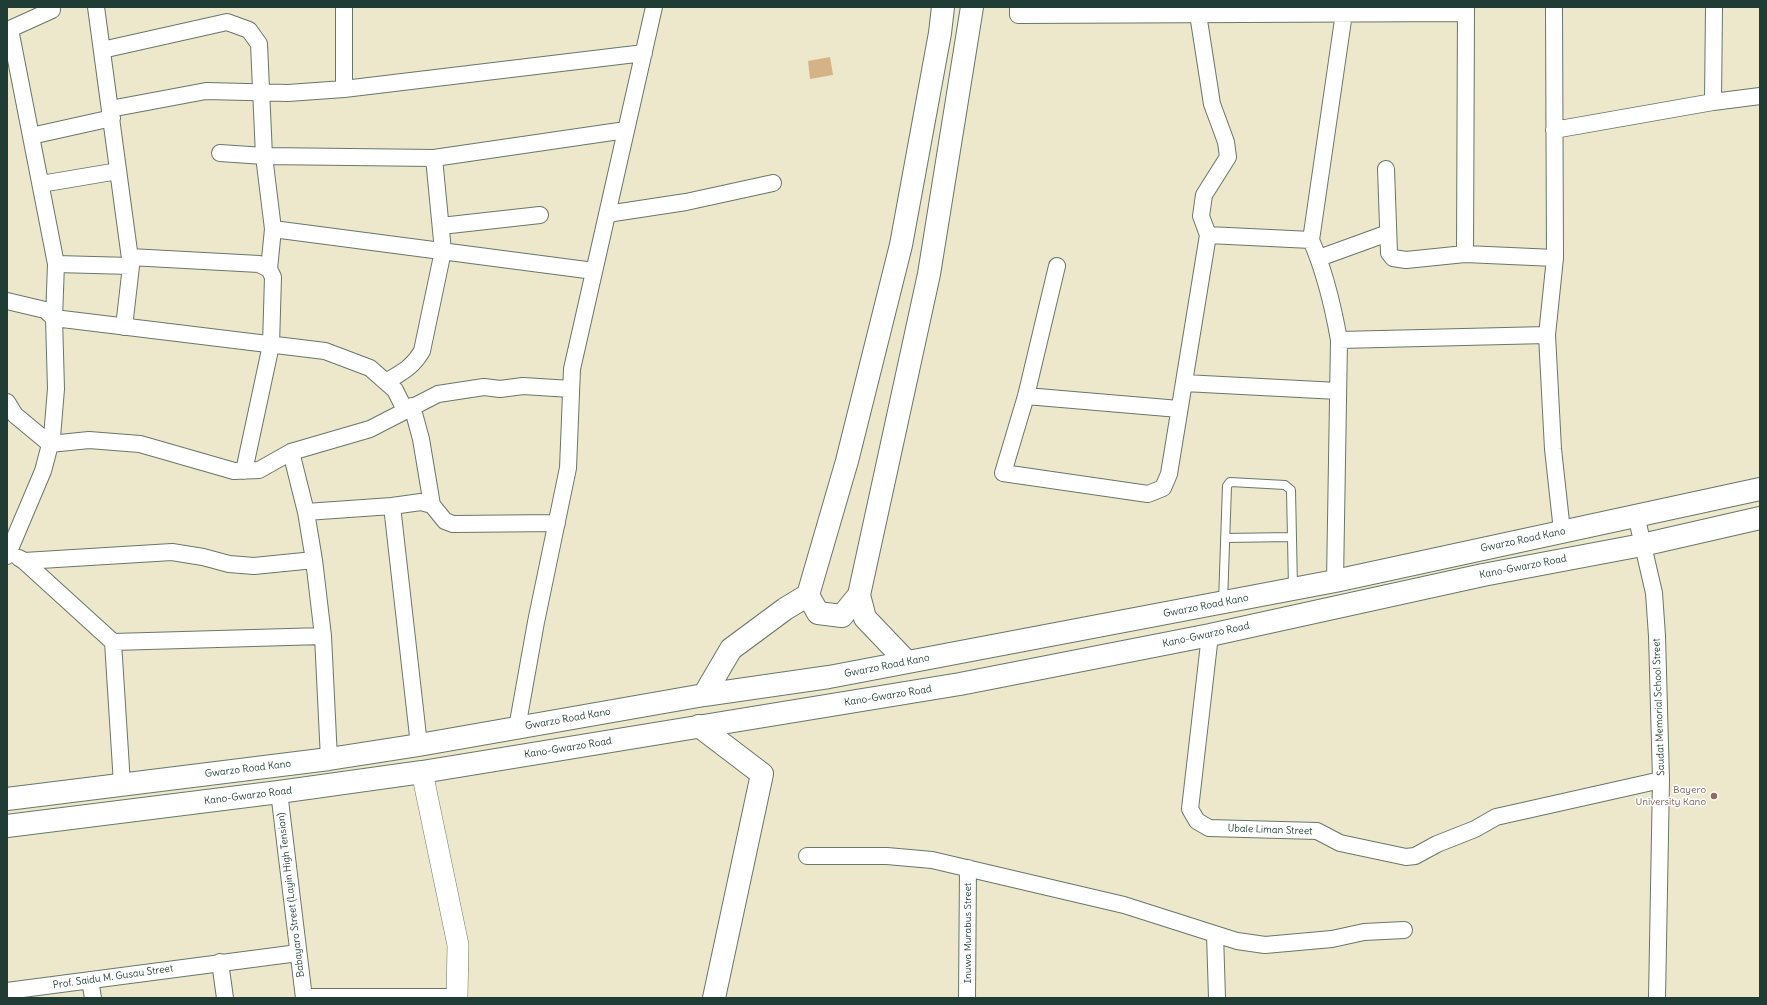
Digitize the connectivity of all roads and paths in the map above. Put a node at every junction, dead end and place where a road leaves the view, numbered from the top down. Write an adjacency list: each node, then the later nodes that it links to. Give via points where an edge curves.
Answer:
1 (96, 7): 14 (street)
2 (344, 7): 16 (street)
3 (654, 7): 15 (street)
4 (943, 7): 81 (main road, via 901,245 847,461)
5 (972, 7): 80 (main road, via 929,274)
6 (1018, 7): 11 (street, via 1018,15)
7 (1554, 7): 22 (street)
8 (1714, 7): 19 (street)
9 (56, 8): 13 (street)
10 (1466, 10): 12 (street); 39 (street)
11 (1198, 11): 12 (street); 36 (street, via 1212,104 1226,142 1228,157 1204,195 1201,216)
12 (1344, 13): 37 (street)
13 (8, 29): 23 (street)
14 (102, 50): 17 (street, via 227,22 249,30 259,44); 20 (street)
15 (644, 52): 16 (street); 21 (street)
16 (344, 89): 17 (street)
17 (262, 92): 20 (street, via 206,91); 25 (street)
18 (1760, 96): 19 (street)
19 (1713, 102): 22 (street)
20 (111, 113): 23 (street); 28 (street)
21 (626, 130): 26 (street); 31 (street)
22 (1554, 130): 41 (street)
23 (31, 136): 30 (street)
24 (220, 153): 25 (street)
25 (264, 156): 26 (street); 34 (street)
26 (434, 158): 33 (street)
27 (1386, 169): 35 (street)
28 (118, 171): 30 (street); 42 (street)
29 (773, 183): 31 (street, via 686,202)
30 (41, 184): 43 (street)
31 (607, 214): 46 (street)
32 (540, 215): 33 (street)
33 (440, 226): 38 (street)
34 (273, 229): 38 (street); 45 (street)
35 (1388, 233): 39 (street, via 1389,252 1393,258 1399,260); 40 (street)
36 (1208, 235): 37 (street); 54 (street)
37 (1311, 240): 40 (street)
38 (443, 251): 46 (street); 53 (street, via 422,351 407,370)
39 (1465, 254): 41 (street)
40 (1319, 258): 51 (street, via 1334,311)
41 (1554, 258): 50 (street)
42 (130, 262): 43 (street); 45 (street, via 259,264); 49 (street)
43 (56, 264): 48 (street)
44 (1057, 266): 57 (street)
45 (269, 269): 52 (street, via 273,277)
46 (594, 271): 55 (street, via 572,369)
47 (7, 301): 48 (street, via 45,310)
48 (54, 318): 49 (street); 61 (street, via 56,389)
49 (124, 327): 52 (street)
50 (1547, 335): 51 (street); 71 (street, via 1553,449)
51 (1339, 340): 56 (street)
52 (271, 345): 53 (street, via 325,351 370,368); 63 (street)
53 (386, 382): 59 (street)
54 (1184, 383): 56 (street); 60 (street)
55 (571, 389): 59 (street, via 484,387 438,394); 70 (street, via 568,468)
56 (1338, 391): 78 (street)
57 (1026, 396): 60 (street); 60 (street, via 1003,473 1148,494 1163,488 1169,474)
58 (7, 402): 61 (street, via 15,415)
59 (409, 408): 62 (street, via 370,429); 65 (street, via 421,439)
60 (1180, 409)
61 (50, 444): 63 (street, via 89,440 140,444 234,471); 75 (street, via 43,471)
62 (291, 452): 63 (street, via 258,470); 67 (street)
63 (244, 471)
64 (1760, 489): 68 (main road, Gwarzo Road Kano)
65 (432, 505): 66 (street, via 421,502); 70 (street, via 445,521 453,524)
66 (392, 506): 67 (street); 90 (street)
67 (306, 512): 76 (street)
68 (1636, 515): 71 (main road, Gwarzo Road Kano); 74 (street, Saudat Memorial School Street)
69 (1760, 518): 74 (main road, Kano-Gwarzo Road)
70 (556, 523): 89 (street)
71 (1562, 531): 78 (main road, Gwarzo Road Kano)
72 (1291, 537): 73 (lane); 73 (lane, via 1289,487 1230,482 1226,486); 79 (lane)
73 (1225, 538): 82 (lane)
74 (1642, 545): 83 (main road, Kano-Gwarzo Road, via 1483,575); 93 (street, Saudat Memorial School Street, via 1654,593)
75 (8, 553): 77 (street)
76 (314, 560): 77 (street, via 254,566 229,564 172,552); 84 (street)
77 (24, 561): 85 (street)
78 (1335, 581): 79 (main road, Gwarzo Road Kano)
79 (1293, 589): 82 (main road, Gwarzo Road Kano)
80 (859, 594): 81 (main road, via 842,616 818,613); 86 (main road, via 865,618)
81 (808, 595): 87 (main road, via 731,649)
82 (1223, 603): 86 (main road, Gwarzo Road Kano)
83 (1210, 634): 88 (main road, Kano-Gwarzo Road, via 960,684); 93 (street, Ubale Liman Street, via 1190,809 1197,821 1209,828 1317,832 1340,843 1406,857 1415,856 1496,817)
84 (323, 636): 85 (street); 91 (street)
85 (114, 642): 94 (street)
86 (907, 662): 87 (main road, Gwarzo Road Kano, via 829,677)
87 (704, 695): 89 (main road, Gwarzo Road Kano)
88 (699, 726): 92 (main road, Kano-Gwarzo Road); 110 (main road, via 762,774)
89 (517, 728): 90 (main road, Gwarzo Road Kano)
90 (419, 745): 91 (main road, Gwarzo Road Kano)
91 (329, 759): 94 (main road, Gwarzo Road Kano)
92 (422, 772): 95 (main road, Kano-Gwarzo Road); 106 (street, via 458,945)
93 (1661, 780): 113 (street, Saudat Memorial School Street)
94 (122, 784): 96 (main road, Gwarzo Road Kano)
95 (279, 792): 97 (main road, Kano-Gwarzo Road); 102 (street, Babayaro Street (Layin High Tension))
96 (7, 799)
97 (7, 826)
98 (807, 856): 99 (street, via 886,856 932,860)
99 (968, 868): 101 (street, via 1124,905); 111 (street, Inuwa Murabus Street)
100 (1404, 930): 101 (street, via 1364,932 1332,939 1265,945 1237,942)
101 (1215, 934): 112 (street)
102 (298, 953): 103 (street, Prof. Saidu M. Gusau Street); 109 (street, Babayaro Street (Layin High Tension))
103 (220, 962): 104 (street, Prof. Saidu M. Gusau Street); 108 (street)
104 (90, 980): 105 (street, Prof. Saidu M. Gusau Street); 107 (street)
105 (7, 991)
106 (458, 997): 109 (street)
107 (93, 998)
108 (225, 998)
109 (304, 998)
110 (714, 998)
111 (967, 998)
112 (1217, 998)
113 (1658, 998)

